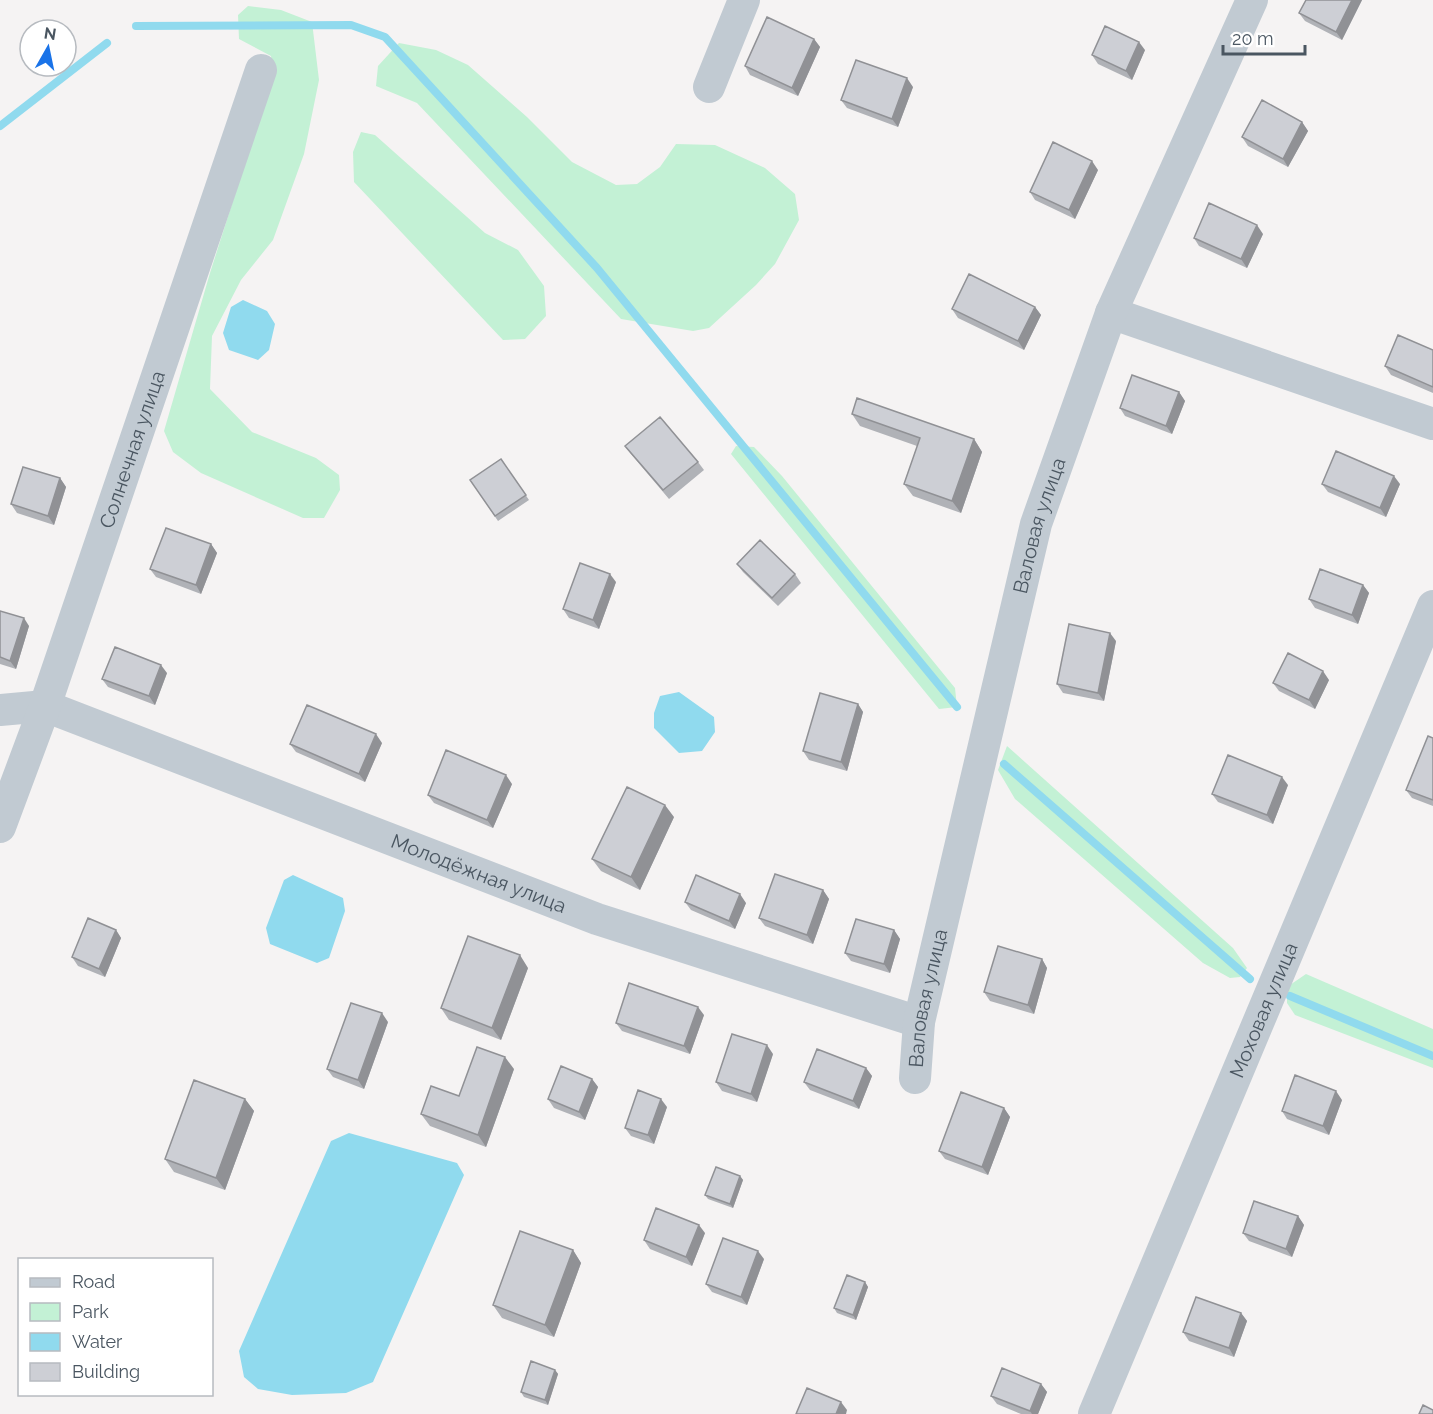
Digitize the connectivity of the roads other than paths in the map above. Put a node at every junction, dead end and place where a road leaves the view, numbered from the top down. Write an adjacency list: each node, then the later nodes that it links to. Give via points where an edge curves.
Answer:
1 (744, 0): 4 (street)
2 (1252, 0): 5 (street, Валовая улица)
3 (261, 70): 8 (street, Солнечная улица)
4 (710, 87)
5 (1111, 313): 6 (street); 11 (street, Валовая улица, via 1036,524)
6 (1433, 424)
7 (1433, 606): 13 (street, Моховая улица)
8 (45, 706): 9 (street); 10 (street, Солнечная улица); 11 (street, Молодёжная улица, via 586,915)
9 (0, 710)
10 (0, 827)
11 (919, 1022): 12 (street, Валовая улица)
12 (915, 1078)
13 (1094, 1414)

